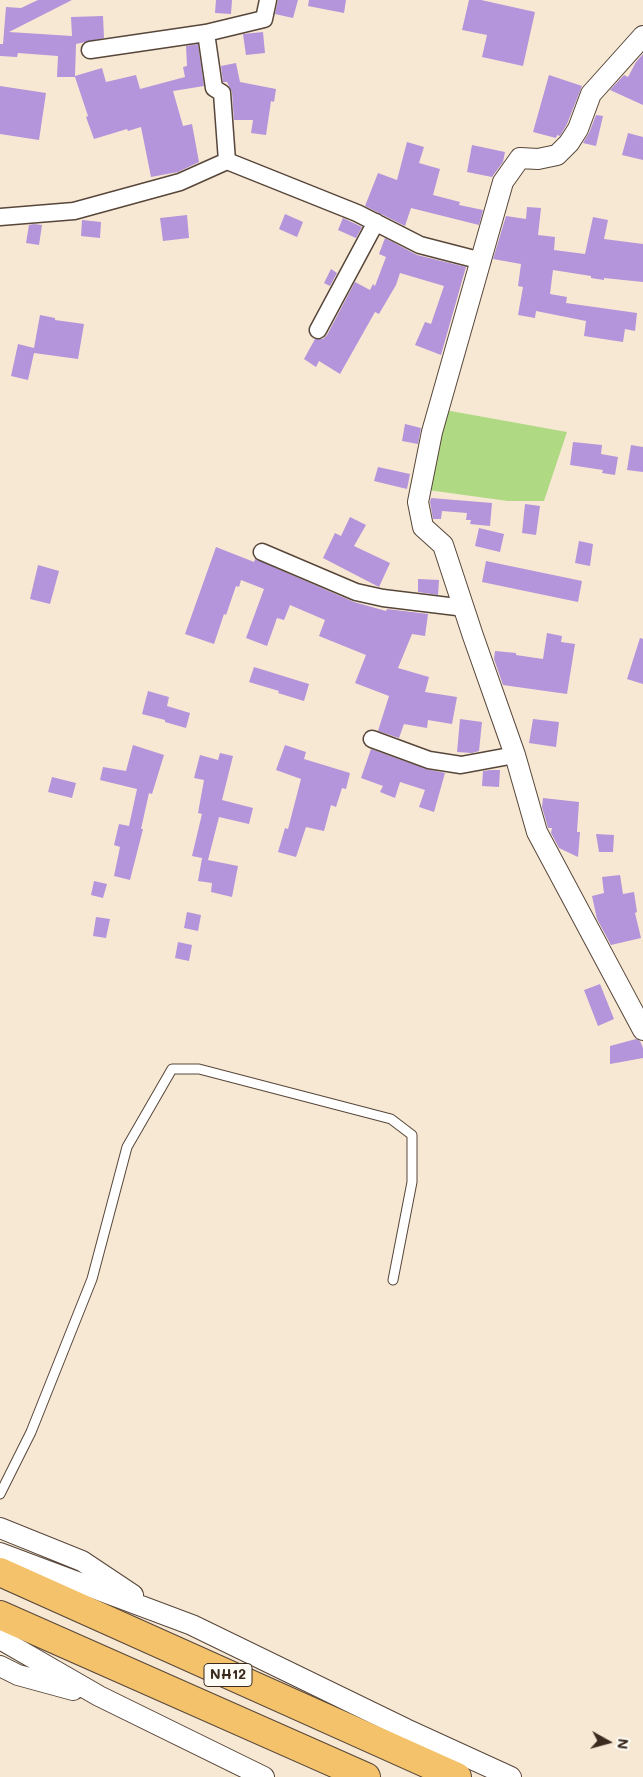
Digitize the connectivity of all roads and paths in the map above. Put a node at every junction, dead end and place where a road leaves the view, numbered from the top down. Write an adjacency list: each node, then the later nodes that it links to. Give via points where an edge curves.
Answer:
1 (268, 0): 2 (street, via 264,19)
2 (206, 33): 4 (street); 5 (street, via 214,88 222,93)
3 (643, 36): 8 (street, via 591,94 578,129 557,155 520,158 503,182)
4 (90, 50)
5 (227, 161): 6 (street, via 180,182 74,211); 7 (street)
6 (0, 217)
7 (376, 222): 8 (street, via 420,245); 9 (street)
8 (482, 262): 11 (street, via 432,432 418,502 423,527 443,545)
9 (318, 330)
10 (262, 552): 11 (street, via 356,592)
11 (465, 608): 13 (street)
12 (372, 739): 13 (street, via 429,760 461,765)
13 (515, 755): 14 (street, via 537,832)
14 (643, 1030)
15 (393, 1280): 16 (lane, via 412,1182 412,1135 391,1119 200,1069 172,1069 127,1147 92,1279 31,1432)
16 (0, 1494)
17 (0, 1528): 20 (street, via 82,1560)
18 (0, 1553): 20 (street)
19 (0, 1572): 27 (highway, NH12)
20 (156, 1612): 28 (street, via 192,1625)
21 (0, 1615): 26 (highway, NH12)
22 (0, 1639): 24 (street)
23 (0, 1666): 24 (street, via 33,1680)
24 (99, 1696): 25 (street)
25 (264, 1777)
26 (366, 1777)
27 (457, 1777)
28 (511, 1777)

